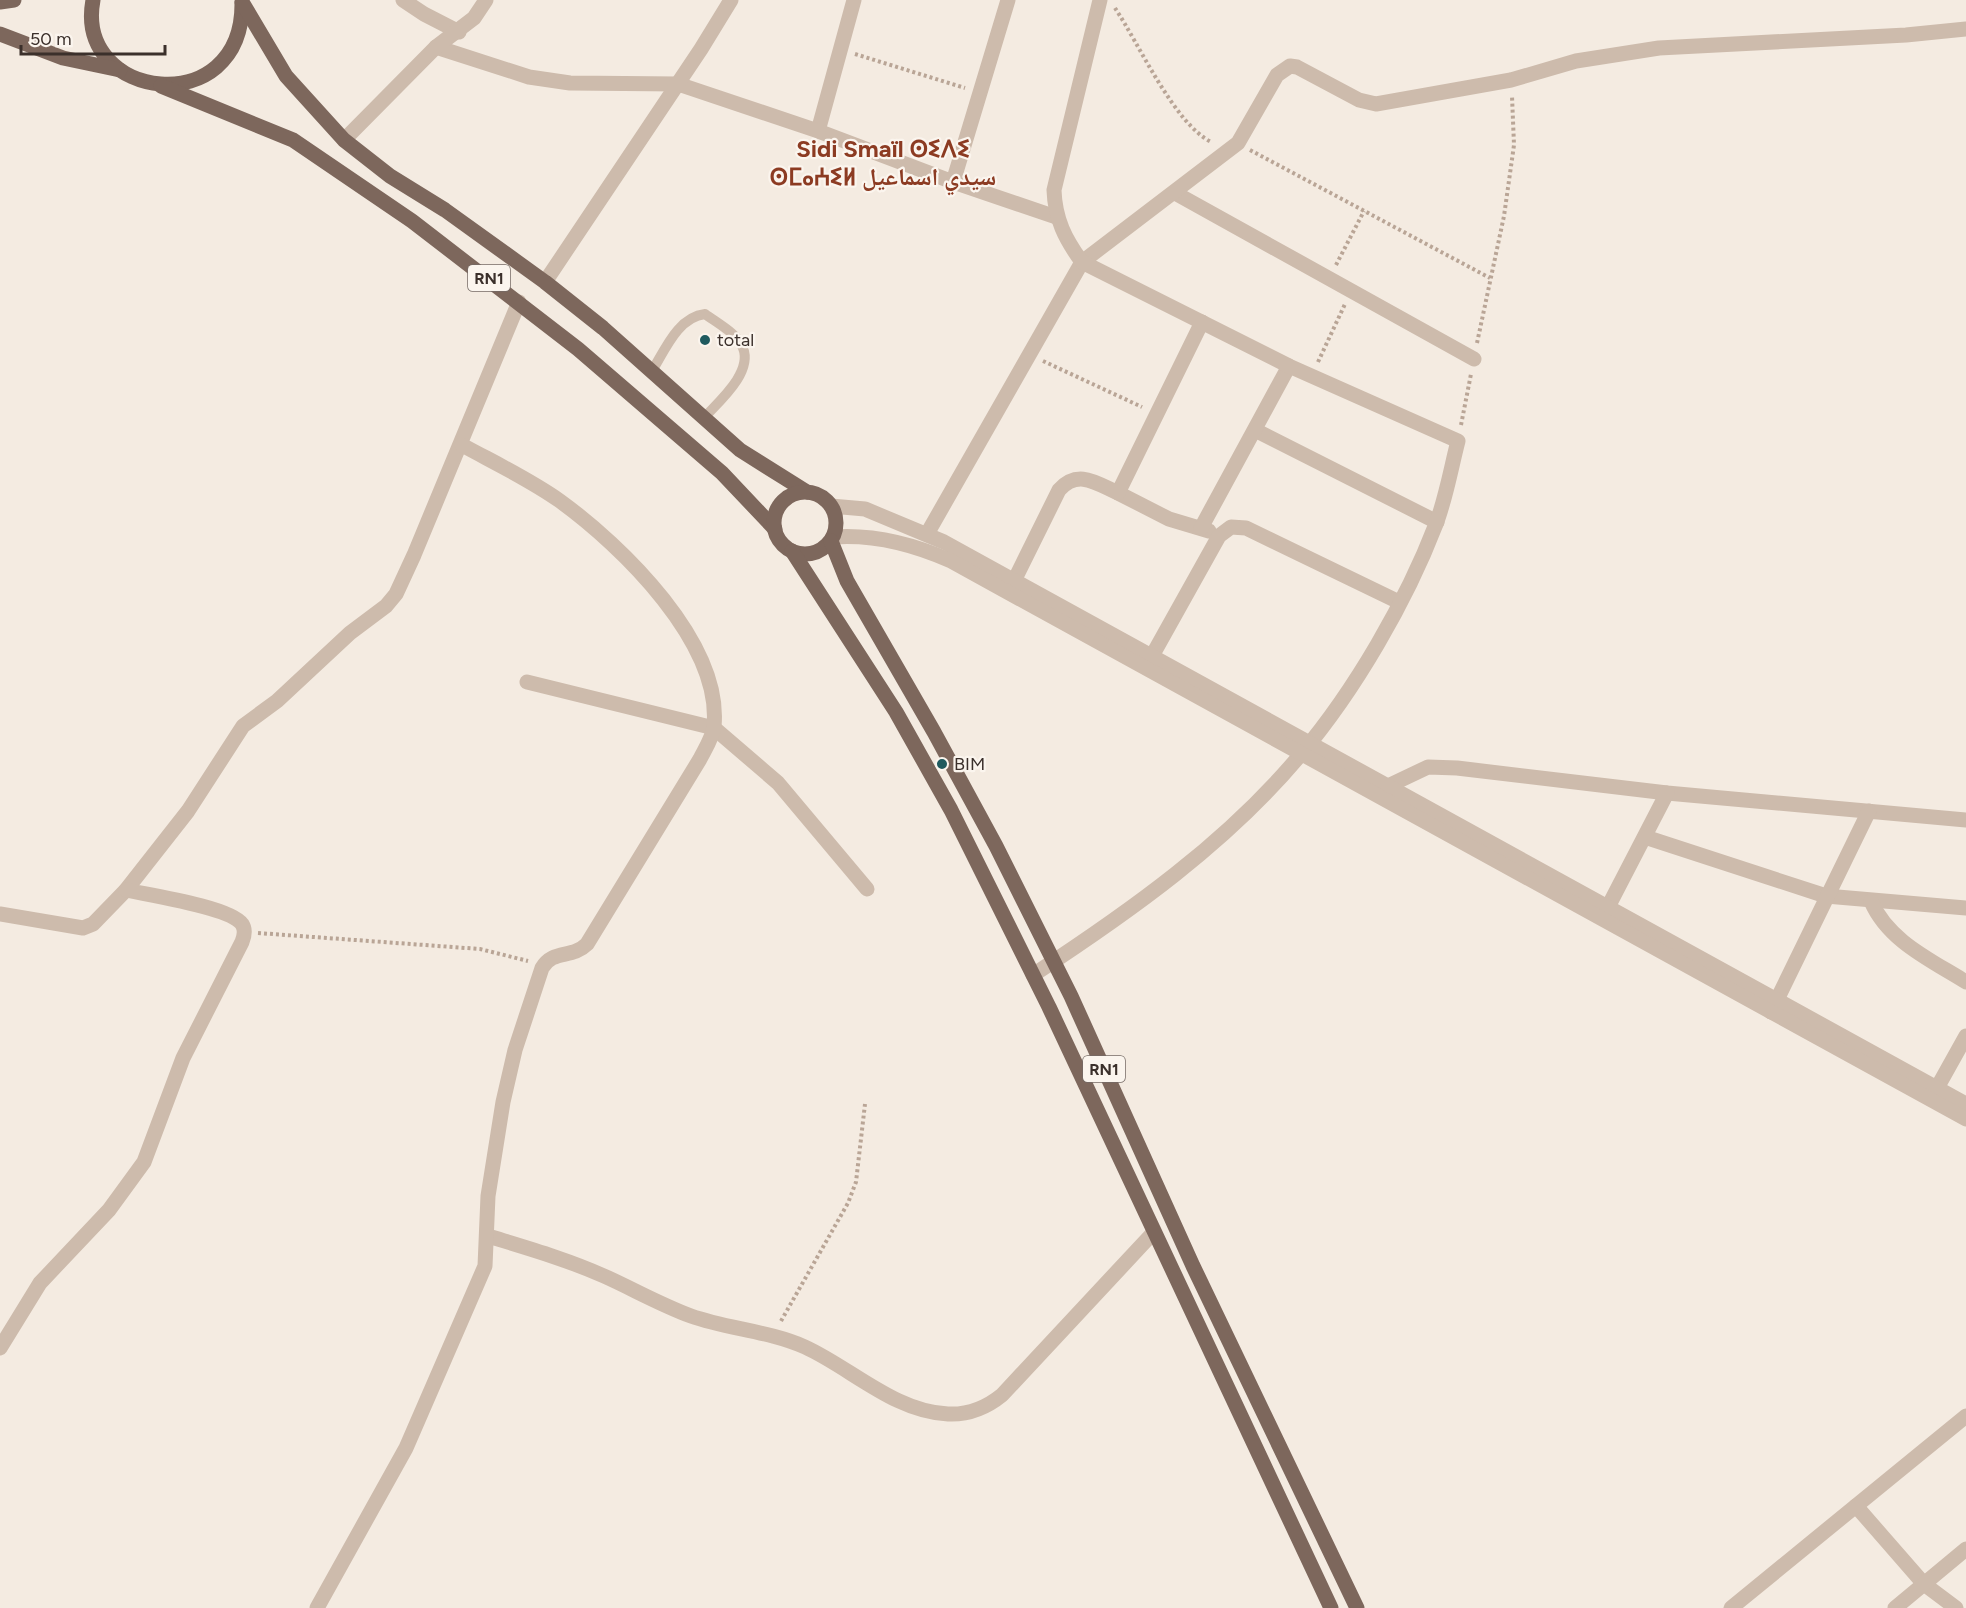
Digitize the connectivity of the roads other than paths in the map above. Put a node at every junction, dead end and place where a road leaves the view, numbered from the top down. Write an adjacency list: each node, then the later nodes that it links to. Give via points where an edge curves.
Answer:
1 (14, 0): 10 (main road)
2 (93, 0): 15 (main road, RN1, via 96,34 102,48)
3 (403, 0): 12 (street)
4 (486, 0): 12 (street)
5 (731, 0): 16 (street)
6 (855, 0): 18 (street)
7 (1008, 0): 20 (street)
8 (1100, 0): 22 (street, via 1060,160 1054,190)
9 (242, 1): 17 (main road, RN1, via 240,31 222,63 191,82); 19 (main road, RN1, via 286,76)
10 (0, 2)
11 (1966, 29): 21 (street, via 1659,48 1576,61 1511,80 1376,104 1359,100 1290,66 1277,75 1238,143)
12 (459, 32): 14 (street)
13 (0, 34): 15 (main road, via 63,58)
14 (436, 47): 16 (street, via 530,77 570,83); 19 (street)
15 (121, 70): 17 (main road, RN1, via 147,84)
16 (678, 84): 18 (street); 24 (street)
17 (161, 86): 25 (main road, RN1, via 271,129 315,153)
18 (818, 131): 20 (street)
19 (345, 140): 24 (main road, RN1, via 390,176 454,216)
20 (953, 182): 22 (street)
21 (1175, 193): 23 (street); 27 (street)
22 (1056, 217): 23 (street)
23 (1082, 262): 26 (street); 39 (street)
24 (545, 282): 29 (main road, RN1)
25 (519, 302): 32 (street); 38 (main road, RN1, via 722,473)
26 (1202, 322): 28 (street); 34 (street)
27 (1474, 359)
28 (1289, 366): 31 (street); 36 (street, via 1458,441)
29 (652, 371): 30 (main road, RN1); 30 (lane, via 685,321 695,315 705,314 736,338 746,363)
30 (704, 419): 33 (main road, RN1, via 755,460)
31 (1255, 430): 36 (street); 37 (street)
32 (462, 445): 47 (street, via 560,501 618,549 640,573 694,642 706,668 714,705); 55 (street, via 396,594 278,700 243,726 188,811)
33 (807, 492): 35 (main road, RN1, via 825,499); 38 (main road, via 782,503)
34 (1118, 494): 37 (street, via 1169,519); 43 (street, via 1085,478 1066,483)
35 (831, 506): 39 (street, via 865,509); 41 (main road, RN1, via 836,521)
36 (1437, 522): 44 (street)
37 (1201, 528): 40 (street)
38 (775, 529): 42 (main road, RN1)
39 (927, 534): 43 (street)
40 (1219, 536): 44 (street, via 1230,527 1246,528); 45 (street)
41 (832, 539): 42 (main road, via 817,552); 48 (street, via 891,540 942,557); 61 (main road, RN1, via 847,581 945,753)
42 (792, 551): 62 (main road, RN1, via 924,761)
43 (1014, 581): 45 (street)
44 (1399, 602): 48 (street, via 1354,679)
45 (1152, 656): 48 (street)
46 (527, 682): 47 (street)
47 (714, 728): 54 (street, via 778,783); 70 (street, via 690,777 587,944 579,952 546,959 502,1102 488,1196)
48 (1305, 748): 49 (street); 61 (street, via 1243,814 1202,850 1108,925); 64 (street)
49 (1388, 786): 50 (street, via 1428,767); 58 (street)
50 (1667, 793): 51 (street); 53 (street)
51 (1869, 811): 52 (street); 56 (street)
52 (1966, 820)
53 (1645, 837): 56 (street); 58 (street)
54 (867, 889)
55 (126, 890): 60 (street, via 93,924 83,928); 71 (street, via 223,913 243,925 245,932 183,1058 144,1162 109,1210 40,1282)
56 (1826, 896): 57 (street); 64 (street)
57 (1871, 901): 59 (street); 63 (street, via 1877,916 1899,939)
58 (1608, 907): 64 (street)
59 (1966, 908)
60 (0, 914)
61 (1053, 961): 62 (street); 78 (main road, RN1)
62 (1032, 975): 69 (main road, RN1)
63 (1966, 982)
64 (1774, 1006): 66 (street); 68 (street)
65 (1966, 1036): 66 (street)
66 (1937, 1088): 67 (street)
67 (1966, 1104)
68 (1966, 1119)
69 (1153, 1233): 70 (street, via 1002,1395 987,1407 946,1414 901,1403 802,1346 693,1317 564,1260); 77 (main road, RN1)
70 (488, 1236): 76 (street, via 485,1266 406,1448)
71 (0, 1348)
72 (1966, 1416): 73 (street)
73 (1856, 1506): 75 (street); 79 (street)
74 (1966, 1549): 75 (street)
75 (1924, 1584): 80 (street); 81 (street)
76 (317, 1608)
77 (1331, 1608)
78 (1357, 1608)
79 (1731, 1608)
80 (1895, 1608)
81 (1956, 1608)

